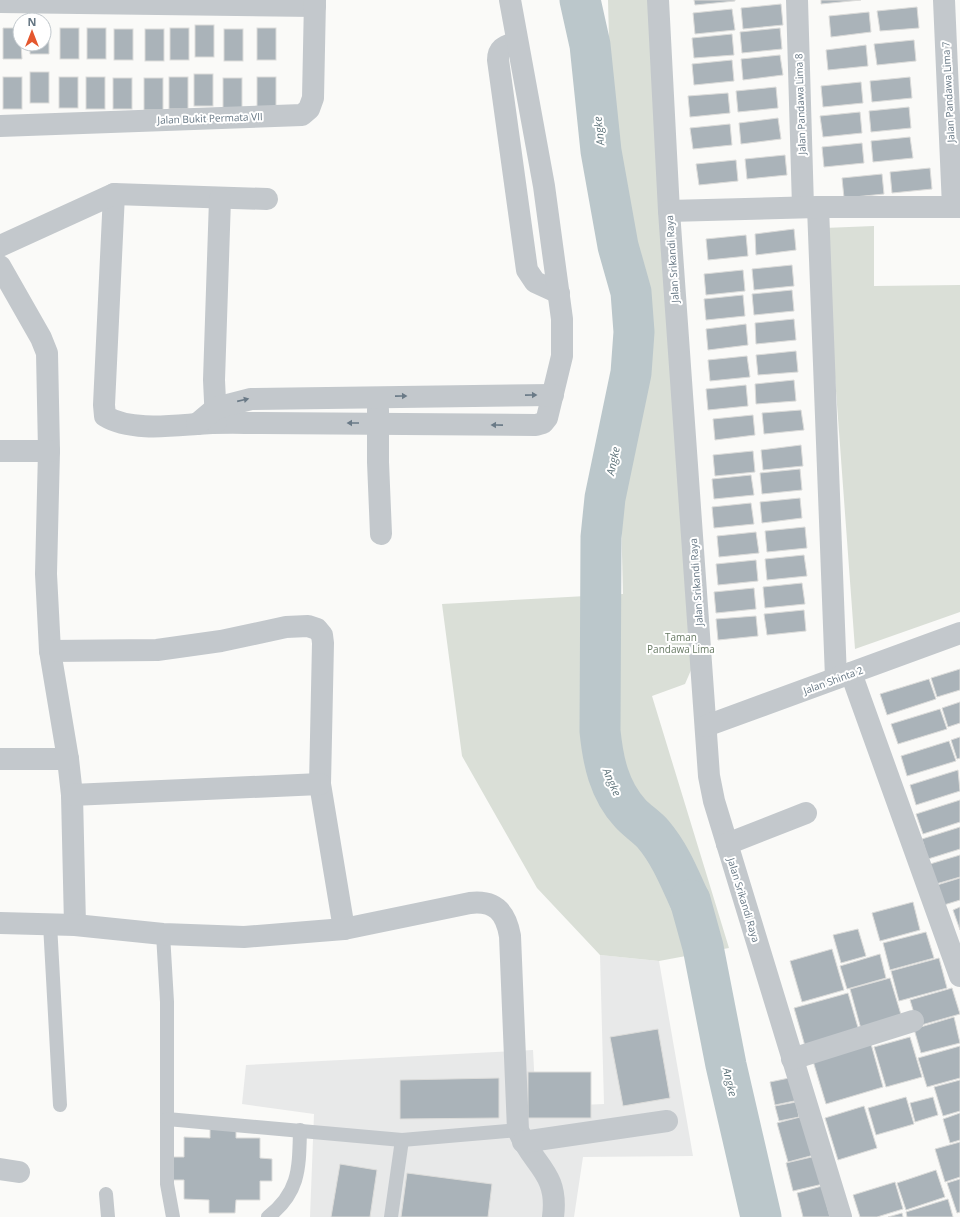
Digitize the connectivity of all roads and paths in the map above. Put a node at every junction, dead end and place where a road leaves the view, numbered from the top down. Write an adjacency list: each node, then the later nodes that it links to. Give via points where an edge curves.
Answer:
1 (510, 0): 16 (street, via 544,186 562,319 562,356)
2 (658, 0): 13 (street, Jalan Srikandi Raya)
3 (797, 0): 11 (street, Jalan Pandawa Lima 8)
4 (944, 0): 12 (street, Jalan Pandawa Lima 7)
5 (0, 2): 6 (street)
6 (315, 3): 7 (street, Jalan Bukit Permata VII, via 312,98 309,108 302,115)
7 (0, 126)
8 (114, 194): 9 (street); 14 (street); 18 (street, via 105,416 114,421 145,426 186,426)
9 (220, 199): 10 (street); 18 (street, via 214,380)
10 (267, 199)
11 (810, 207): 12 (street); 13 (street); 25 (street, Jalan Pandawa Lima 8)
12 (957, 207)
13 (669, 211): 26 (street, Jalan Srikandi Raya)
14 (0, 246)
15 (0, 266): 21 (street, via 47,353)
16 (553, 395): 17 (street, one-way to 16); 19 (street, one-way to 19, via 547,418 543,423 536,425)
17 (379, 397): 18 (street, one-way to 17, via 250,399); 19 (street)
18 (210, 418): 19 (street, one-way to 18)
19 (377, 423): 22 (street)
20 (0, 451): 21 (street)
21 (49, 451): 24 (street, via 46,574)
22 (381, 534)
23 (960, 633): 25 (street, Jalan Shinta 2)
24 (50, 651): 28 (street); 29 (street, via 157,650 286,628 308,626 318,629 323,643)
25 (843, 676): 26 (street, Jalan Shinta 2); 38 (street)
26 (706, 726): 32 (street, Jalan Srikandi Raya, via 712,788)
27 (0, 759): 28 (street)
28 (68, 759): 30 (street)
29 (320, 784): 30 (street); 36 (street)
30 (72, 795): 35 (street)
31 (806, 813): 32 (street)
32 (727, 844): 40 (street, Jalan Srikandi Raya)
33 (0, 923): 34 (street)
34 (50, 924): 35 (street); 41 (lane)
35 (75, 925): 37 (street)
36 (344, 929): 37 (street, via 244,937); 45 (street, via 481,902 491,904 502,913 508,922 510,936)
37 (163, 934): 42 (lane, via 167,1002)
38 (960, 976)
39 (913, 1021): 40 (street)
40 (792, 1059): 53 (street, Jalan Srikandi Raya)
41 (60, 1105)
42 (167, 1119): 44 (lane); 49 (lane, via 167,1184)
43 (667, 1121): 45 (street)
44 (300, 1130): 46 (lane); 50 (lane, via 296,1181 285,1200)
45 (520, 1136): 46 (lane); 52 (street, via 550,1180 554,1193)
46 (402, 1140): 51 (lane)
47 (106, 1194): 48 (lane)
48 (108, 1217)
49 (173, 1217)
50 (268, 1217)
51 (391, 1217)
52 (553, 1217)
53 (841, 1217)

